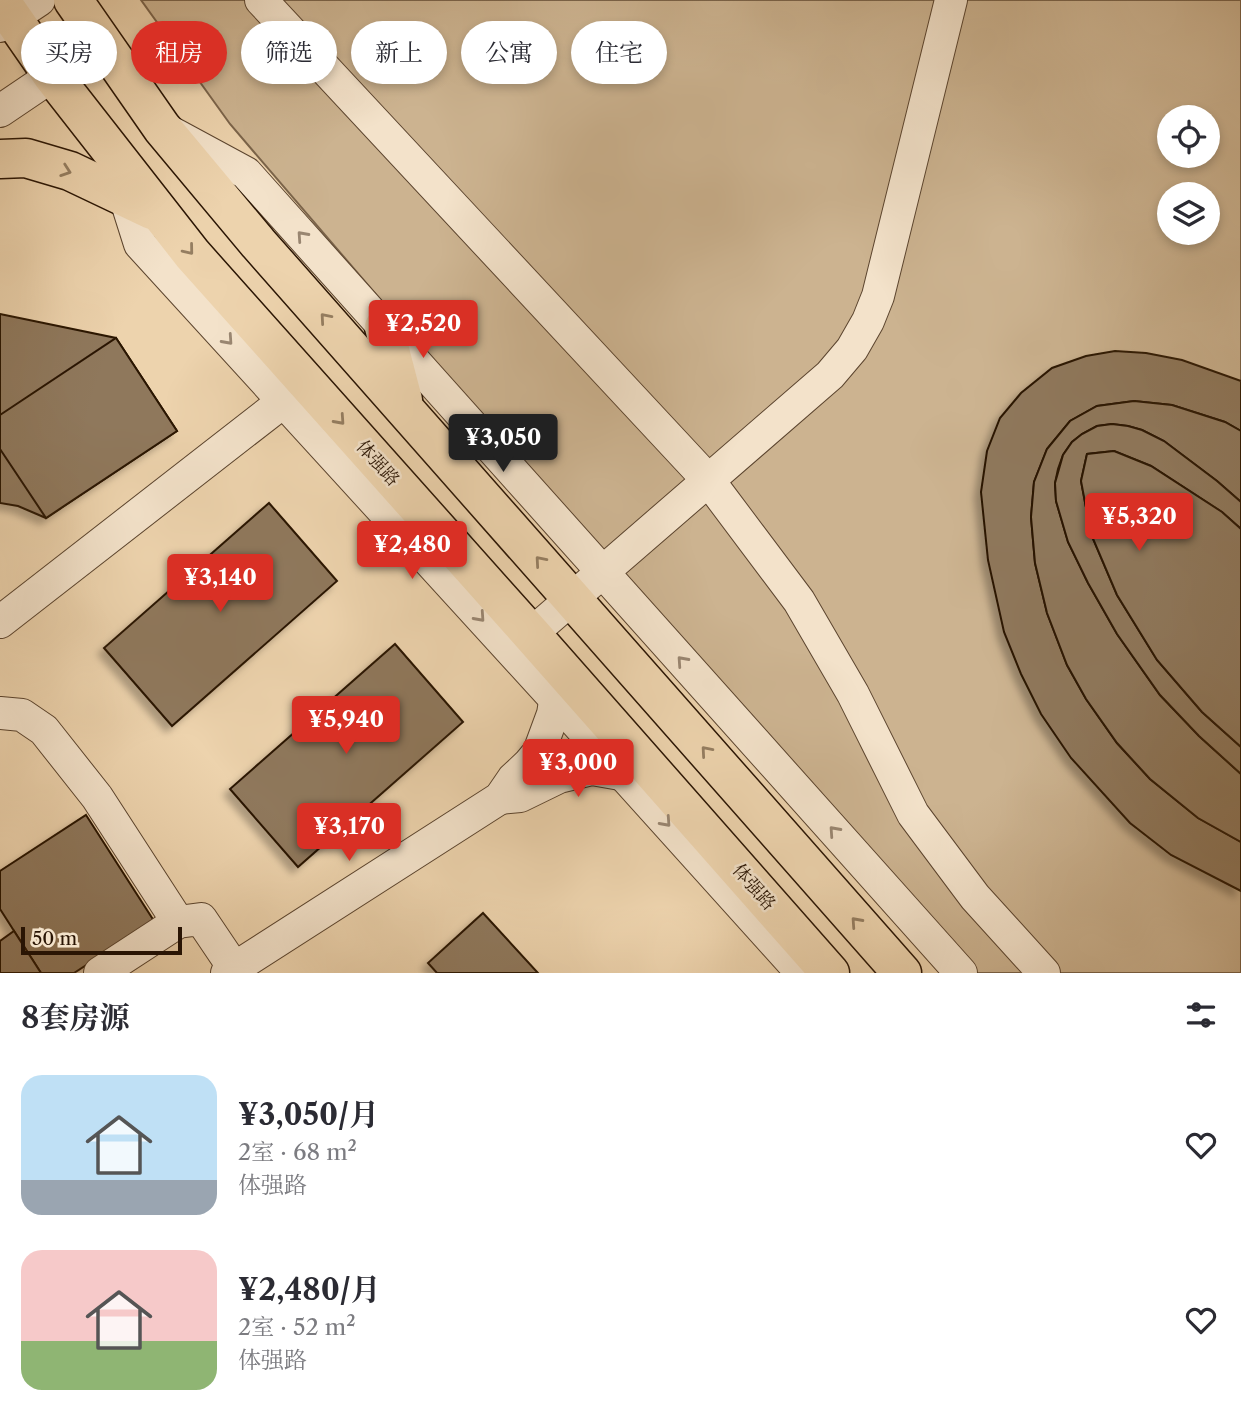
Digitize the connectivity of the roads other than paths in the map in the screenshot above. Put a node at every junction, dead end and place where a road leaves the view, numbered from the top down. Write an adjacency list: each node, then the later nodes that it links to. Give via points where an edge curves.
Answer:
1 (73, 0): 4 (main road)
2 (261, 0): 17 (street)
3 (951, 0): 17 (street, via 868,321 830,375)
4 (88, 21)
5 (117, 64): 9 (main road)
6 (39, 84): 8 (street)
7 (59, 84): 10 (main road, 体强路)
8 (0, 111)
9 (162, 128): 14 (street, one-way to 9, via 246,173); 16 (main road, one-way to 9)
10 (103, 141): 12 (street); 13 (main road, 体强路)
11 (0, 159): 12 (main road, one-way to 12, via 26,158 69,171)
12 (126, 197): 13 (main road); 15 (street, one-way to 15, via 141,244)
13 (160, 214): 21 (main road, 体强路, one-way to 21)
14 (384, 327): 16 (main road); 18 (street)
15 (284, 401): 20 (street); 22 (street, one-way to 22)
16 (405, 409): 19 (main road, one-way to 16)
17 (709, 481): 18 (street); 34 (street, via 799,601 853,694 913,814 975,897)
18 (603, 572): 19 (street); 33 (street, one-way to 18)
19 (573, 598): 21 (street); 32 (main road, one-way to 19)
20 (0, 622)
21 (531, 634): 22 (main road, 体强路)
22 (557, 682): 24 (street); 25 (main road, 体强路); 26 (street, via 550,728 539,752)
23 (0, 713): 27 (street, via 22,715 44,730 97,797)
24 (623, 774): 25 (street); 26 (street, via 592,769 559,777 520,796); 30 (street, one-way to 30)
25 (666, 787): 31 (main road, 体强路)
26 (500, 798): 28 (street)
27 (178, 922): 28 (street, via 201,919); 29 (street)
28 (231, 971)
29 (100, 973)
30 (802, 973)
31 (830, 973)
32 (902, 973)
33 (961, 973)
34 (1044, 973)

